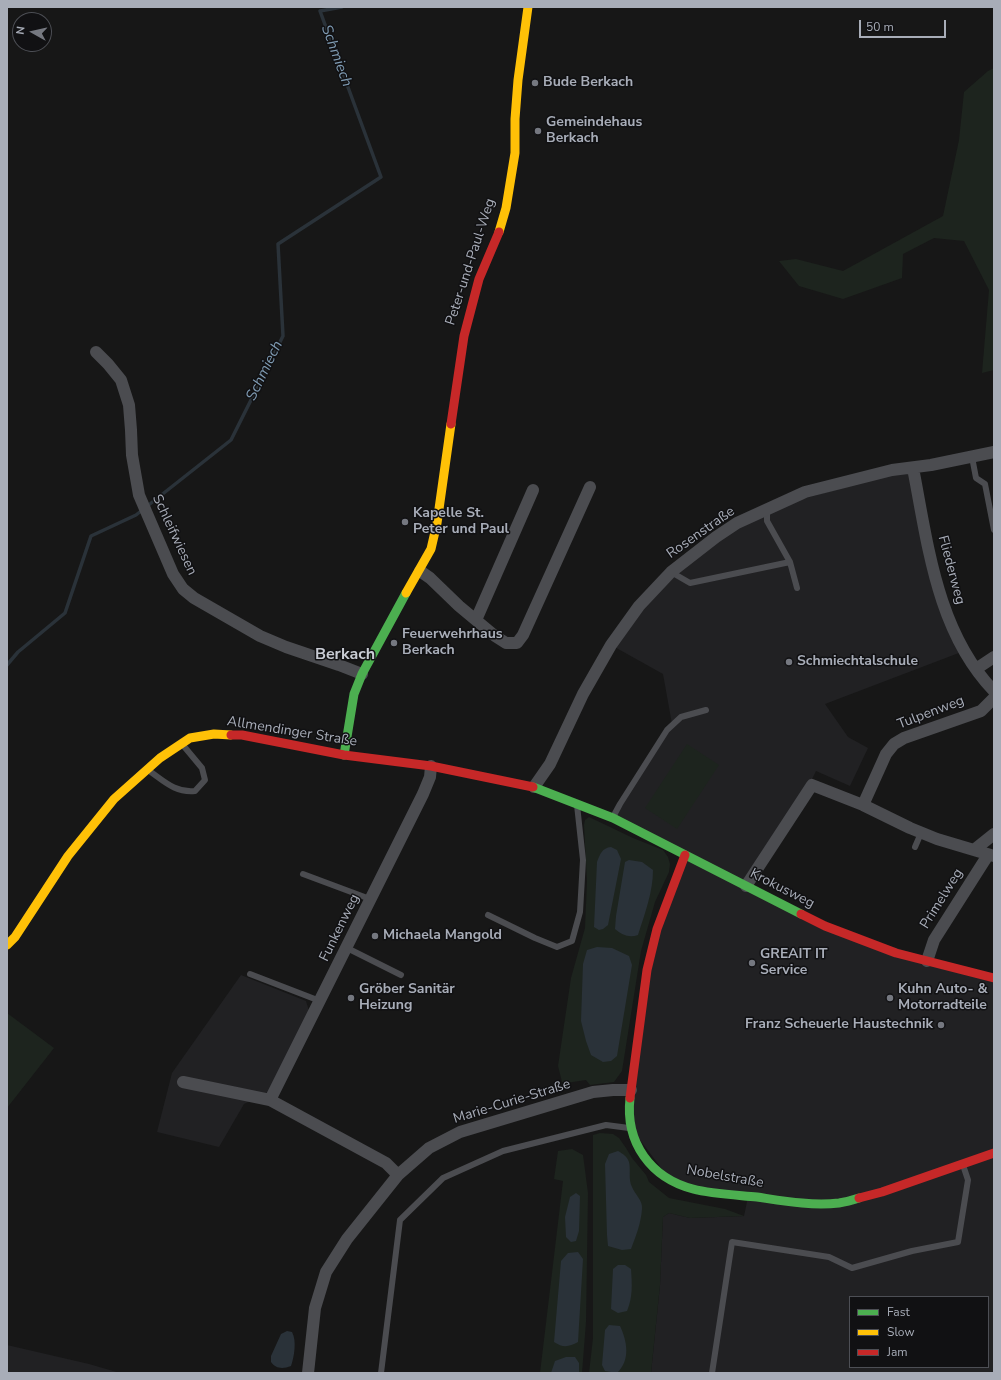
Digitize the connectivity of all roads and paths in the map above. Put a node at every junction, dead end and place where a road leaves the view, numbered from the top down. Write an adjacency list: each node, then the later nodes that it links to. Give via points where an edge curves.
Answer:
1 (528, 7): 11 (street, Peter-und-Paul-Weg, via 518,80 515,152 506,208 497,239 479,279 464,336 437,523 431,549)
2 (96, 352): 17 (street, Schleifwiesen, via 121,380 127,399 139,495 173,574 183,589 260,636)
3 (994, 452): 4 (street, Rosenstraße)
4 (972, 457): 5 (street, Rosenstraße); 9 (lane, via 976,478 985,484)
5 (913, 468): 8 (street, Rosenstraße, via 871,474 812,490); 16 (street, Fliederweg, via 940,597 964,651)
6 (590, 487): 14 (street, via 517,643 506,643)
7 (534, 490): 14 (street)
8 (767, 508): 10 (lane, via 767,521); 12 (street, Rosenstraße, via 716,537)
9 (994, 530)
10 (790, 562): 12 (lane, via 690,583); 13 (lane)
11 (420, 571): 14 (street); 17 (street, Peter-und-Paul-Weg)
12 (671, 572): 25 (street, Rosenstraße, via 639,606 611,645 583,694 550,764)
13 (797, 588)
14 (476, 620)
15 (994, 657): 16 (street)
16 (976, 669): 18 (street, Fliederweg)
17 (362, 674): 22 (street, Peter-und-Paul-Weg, via 354,694)
18 (994, 691)
19 (994, 698): 28 (street, Tulpenweg, via 981,710 906,737 894,744 886,754)
20 (706, 710): 29 (lane, via 681,717 667,730)
21 (182, 744): 22 (street, Allmendinger Straße, via 190,738 214,734 242,735); 24 (street, Allmendinger Straße); 24 (lane, via 202,768 205,780 195,791 175,789)
22 (344, 755): 23 (street, Allmendinger Straße)
23 (431, 766): 25 (street, Allmendinger Straße); 38 (street, Funkenweg, via 424,794)
24 (147, 769): 40 (street, Allmendinger Straße, via 114,799 68,856)
25 (534, 787): 26 (street, Allmendinger Straße)
26 (568, 800): 27 (street, Krokusweg)
27 (577, 804): 29 (street, Krokusweg); 39 (lane, via 583,860 580,912 572,941 557,947)
28 (863, 806): 30 (street); 37 (street, via 812,785)
29 (613, 818): 34 (street, Krokusweg)
30 (921, 833): 32 (lane); 33 (street)
31 (994, 834): 33 (street)
32 (915, 847)
33 (974, 850): 35 (street)
34 (685, 855): 37 (street, Krokusweg); 48 (street, Nobelstraße, via 657,929 647,970)
35 (991, 856): 42 (street, Primelweg, via 934,940)
36 (303, 874): 38 (lane)
37 (746, 886): 42 (street, Krokusweg, via 824,926 896,953)
38 (370, 900): 41 (street, Funkenweg)
39 (488, 914)
40 (7, 945)
41 (347, 948): 44 (lane); 46 (street, Funkenweg)
42 (927, 961): 45 (street, Krokusweg)
43 (250, 974): 46 (lane)
44 (401, 975)
45 (994, 978)
46 (320, 1001): 49 (street, Funkenweg)
47 (184, 1082): 49 (street)
48 (631, 1090): 50 (street, Nobelstraße); 53 (street, Marie-Curie-Straße, via 593,1092 460,1132 429,1148)
49 (270, 1100): 53 (street, via 386,1163)
50 (631, 1128): 52 (street, Nobelstraße, via 638,1147 650,1165 671,1181 694,1189 811,1204 840,1203 875,1194); 55 (lane, via 606,1125 503,1151 443,1178 400,1220)
51 (994, 1153): 52 (street, Nobelstraße)
52 (963, 1163): 56 (lane, via 968,1180 958,1242 912,1251 852,1268 829,1256 732,1242)
53 (398, 1176): 54 (street, Marie-Curie-Straße, via 347,1239 326,1272 315,1308)
54 (308, 1373)
55 (381, 1373)
56 (712, 1373)

